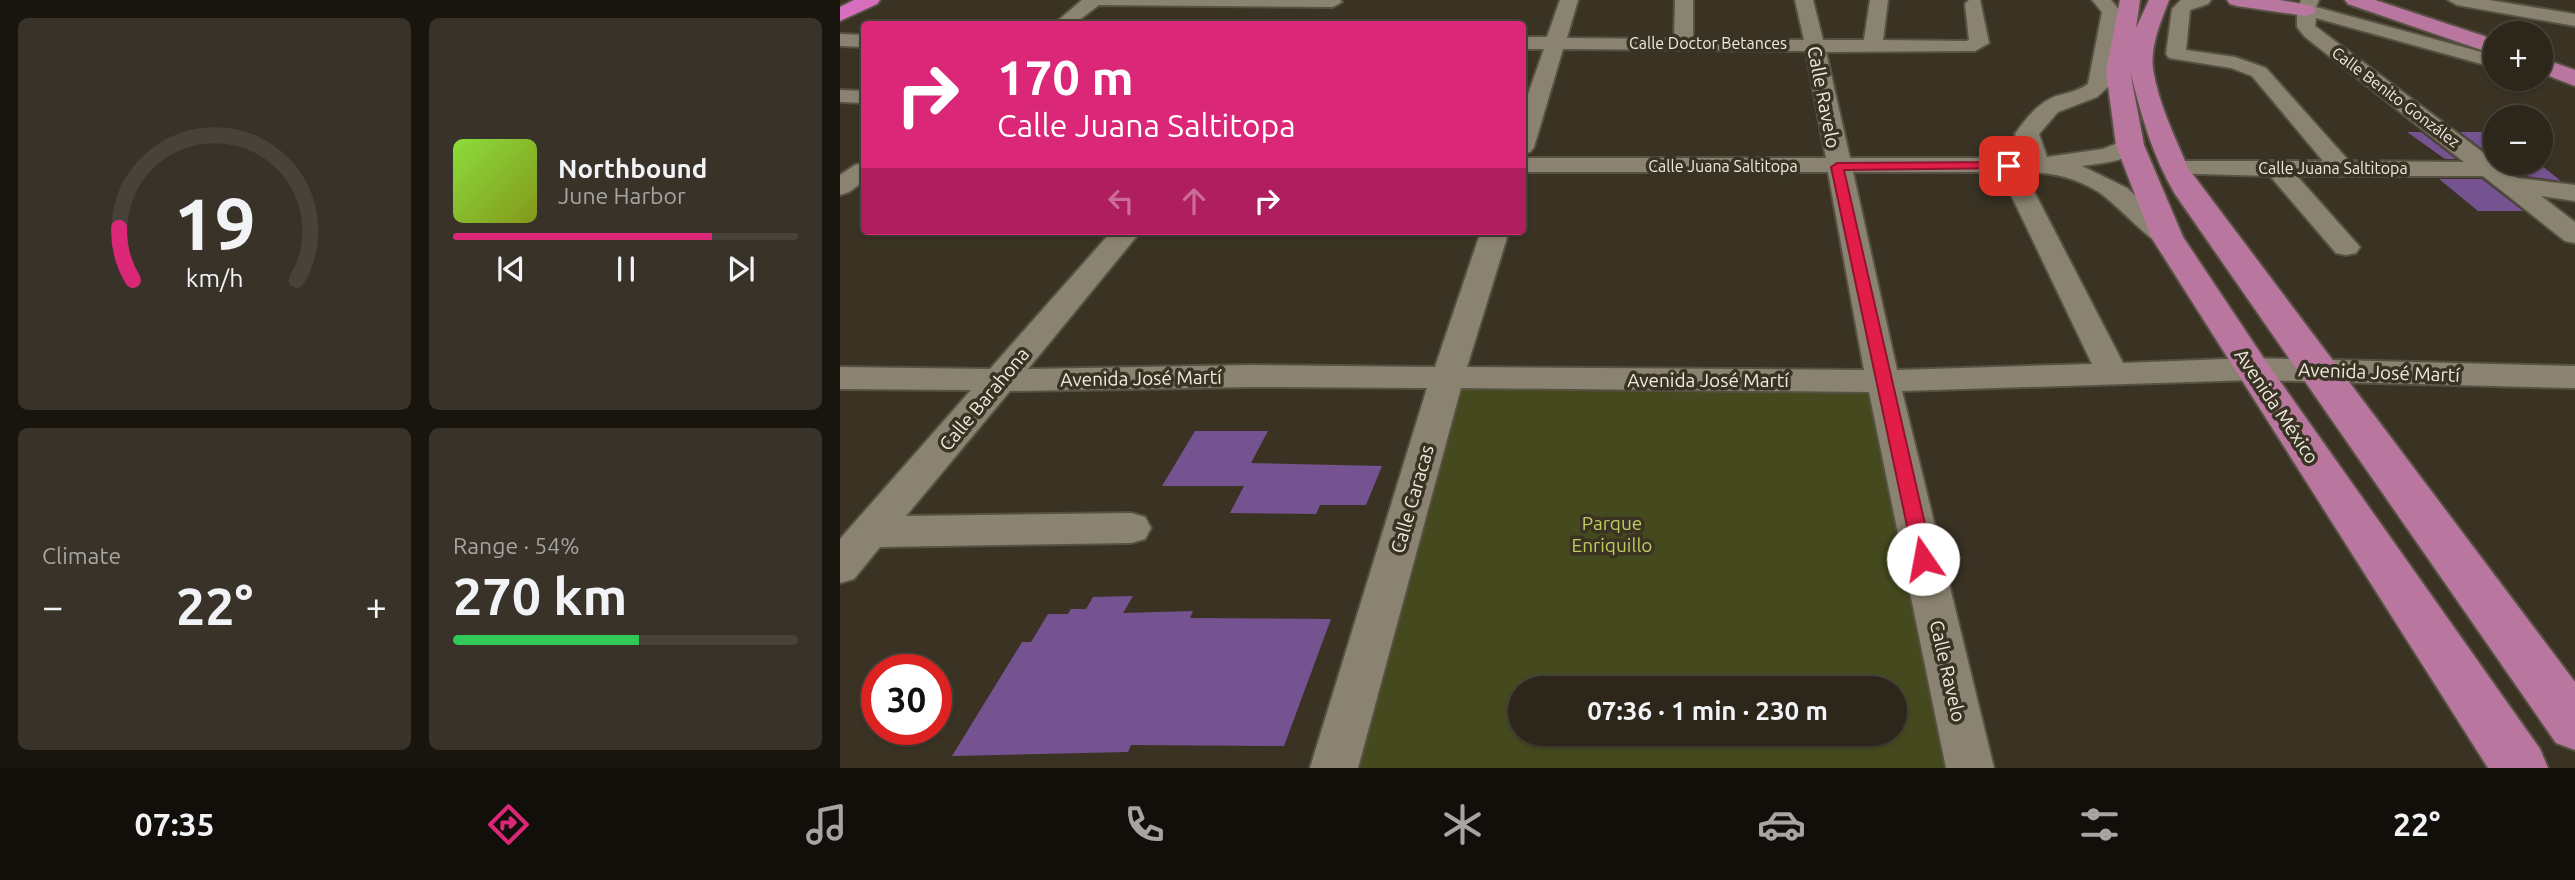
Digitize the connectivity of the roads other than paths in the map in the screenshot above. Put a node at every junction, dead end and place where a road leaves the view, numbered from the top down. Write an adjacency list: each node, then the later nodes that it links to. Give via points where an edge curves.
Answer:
1 (872, 0): 17 (main road)
2 (1094, 0): 11 (street); 20 (street)
3 (1569, 0): 25 (street)
4 (1684, 0): 26 (street)
5 (1804, 0): 27 (street, Calle Ravelo)
6 (1879, 0): 29 (street)
7 (2202, 0): 43 (street, via 2181,9 2176,54 2235,63 2259,72)
8 (2355, 0): 28 (main road)
9 (2457, 0): 19 (street)
10 (2548, 0): 16 (street)
11 (1334, 1): 18 (street)
12 (2242, 1): 15 (main road); 21 (street, via 2273,9)
13 (2138, 2): 34 (main road, Avenida México, via 2118,71); 39 (street, via 2111,11 2098,86 2091,94 2060,103 2036,120 2027,134); 41 (main road, via 2146,30 2141,68)
14 (1974, 4): 29 (street, Calle Doctor Betances, via 1979,43 1975,46)
15 (2308, 5): 21 (street, Calle Benito González, via 2306,27); 30 (street)
16 (2575, 12)
17 (840, 17)
18 (1320, 17)
19 (2575, 20)
20 (1067, 21)
21 (2312, 33): 35 (street, Calle Benito González)
22 (840, 40): 23 (street)
23 (861, 41)
24 (1526, 43): 25 (street, Calle Doctor Betances)
25 (1555, 43): 26 (street, Calle Doctor Betances); 33 (street)
26 (1683, 43): 27 (street, Calle Doctor Betances)
27 (1815, 44): 29 (street, Calle Doctor Betances); 40 (street, Calle Ravelo)
28 (2483, 44)
29 (1873, 45)
30 (2483, 58)
31 (840, 96): 32 (street)
32 (861, 96)
33 (1526, 134)
34 (2130, 145): 39 (street, Calle Juana Saltitopa, via 2109,155); 53 (main road, Avenida México)
35 (2483, 162)
36 (840, 164): 37 (street)
37 (861, 164)
38 (1526, 165): 40 (street, Calle Juana Saltitopa)
39 (2030, 165): 40 (street, Calle Juana Saltitopa); 53 (street, via 2096,179 2120,193); 57 (street)
40 (1837, 167): 62 (street, Calle Ravelo)
41 (2174, 168): 42 (street, Calle Juana Saltitopa); 56 (main road)
42 (2277, 168): 43 (street, Calle Juana Saltitopa); 54 (street)
43 (2342, 168): 44 (street, Calle Juana Saltitopa)
44 (2483, 169)
45 (861, 172): 48 (street)
46 (2500, 175): 47 (street, Calle Benito González)
47 (2512, 185): 49 (street); 52 (street, Calle Benito González)
48 (840, 187)
49 (2575, 193)
50 (1124, 235): 61 (street, Calle Barahona)
51 (1495, 235): 60 (street, Calle Caracas)
52 (2575, 235)
53 (2167, 237): 55 (main road, Avenida México)
54 (2346, 247)
55 (2252, 369): 56 (street, Avenida José Martí); 57 (street, Avenida José Martí); 69 (main road, Avenida México)
56 (2316, 369): 58 (street, Avenida José Martí); 66 (main road)
57 (2113, 374): 62 (street, Avenida José Martí)
58 (2575, 377)
59 (840, 378): 61 (street, Avenida José Martí)
60 (1448, 379): 61 (street, Avenida José Martí); 62 (street, Avenida José Martí); 67 (street, Calle Caracas)
61 (999, 380): 64 (street, Calle Barahona)
62 (1882, 381): 68 (street, Calle Ravelo)
63 (1131, 528): 64 (street)
64 (870, 532): 65 (street, Calle Barahona)
65 (840, 567)
66 (2575, 724)
67 (1334, 768)
68 (1970, 768)
69 (2520, 768)

